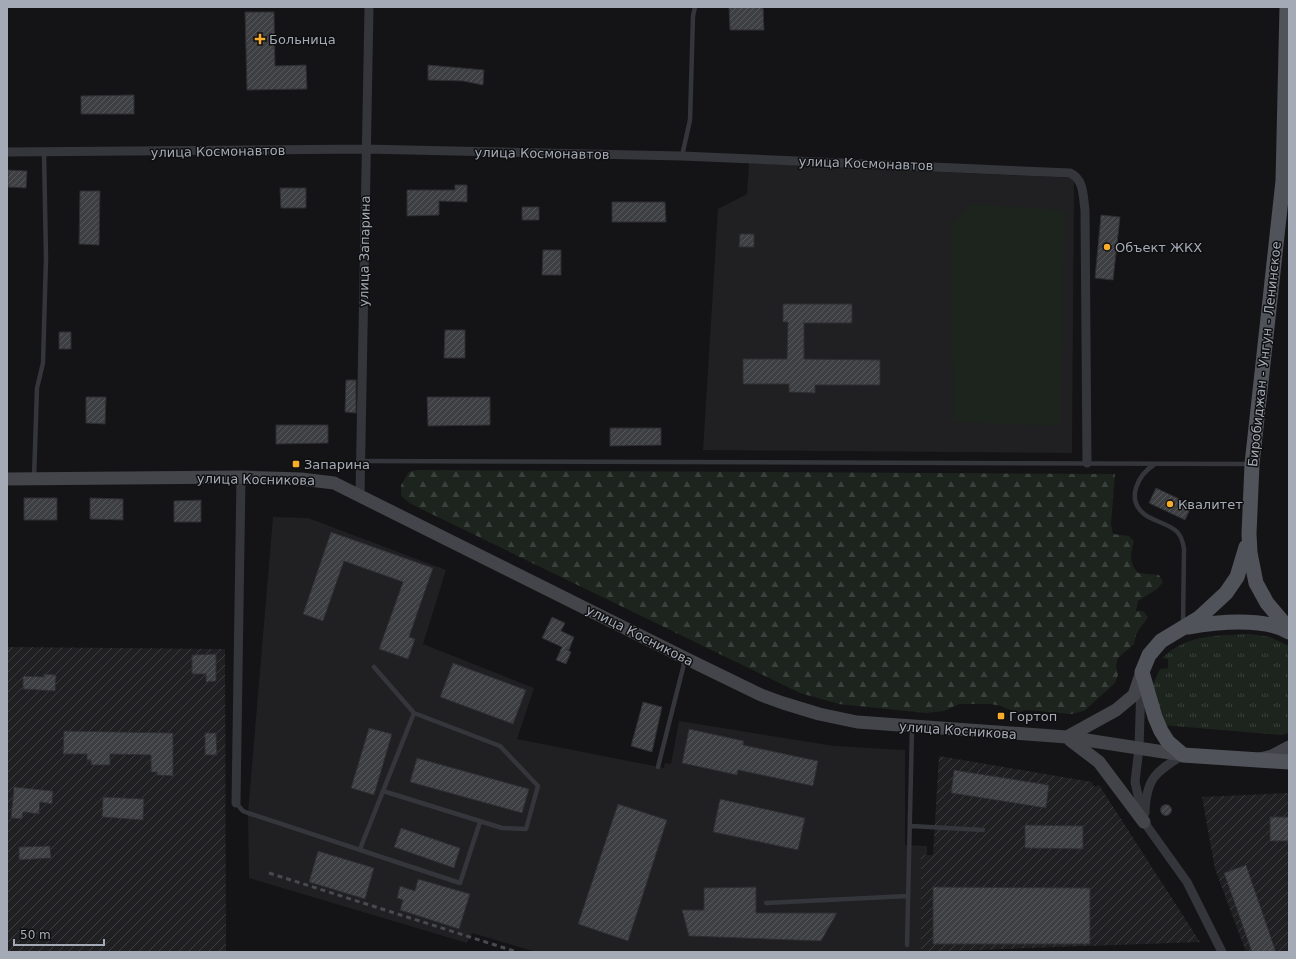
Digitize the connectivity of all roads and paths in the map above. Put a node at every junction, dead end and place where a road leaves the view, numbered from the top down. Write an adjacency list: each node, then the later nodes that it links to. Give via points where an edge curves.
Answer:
1 (369, 7): 4 (street, улица Запарина)
2 (695, 7): 7 (lane, via 692,16 690,120)
3 (1287, 7): 11 (main road, Биробиджан - Унгун - Ленинское, via 1283,181)
4 (365, 149): 6 (street, улица Космонавтов); 7 (street, улица Космонавтов); 8 (street, улица Запарина)
5 (7, 152): 6 (street, улица Космонавтов)
6 (44, 152): 14 (lane, via 46,258 43,363 37,388)
7 (682, 156): 9 (street, улица Космонавтов, via 1066,172 1076,176 1080,180 1085,210)
8 (361, 461): 9 (lane); 15 (street, улица Запарина)
9 (1087, 463): 10 (lane)
10 (1155, 464): 11 (lane); 17 (lane, via 1141,476 1136,488 1136,499 1143,513 1174,529 1181,538 1184,549)
11 (1252, 464): 16 (main road, Биробиджан - Унгун - Ленинское)
12 (241, 477): 14 (street, улица Косникова); 15 (street, улица Косникова, via 319,480); 32 (street)
13 (7, 479): 14 (street, улица Косникова)
14 (34, 479)
15 (360, 495): 19 (street, улица Косникова)
16 (1249, 534): 17 (main road, via 1239,572 1232,586 1212,608); 18 (main road, via 1256,583 1267,604)
17 (1183, 628): 18 (main road, via 1218,623 1262,623); 21 (main road, via 1161,641 1149,656)
18 (1289, 631)
19 (686, 658): 23 (street, улица Косникова, via 761,695 813,712 857,722); 30 (lane)
20 (374, 667): 22 (lane)
21 (1142, 672): 24 (street, via 1134,695 1116,710); 26 (street); 27 (main road, via 1161,731 1168,742)
22 (414, 713): 31 (lane); 33 (lane, via 500,746 538,786 526,829 502,828)
23 (912, 726): 24 (street, улица Косникова); 35 (lane)
24 (1067, 737): 26 (street, улица Косникова); 34 (street, via 1100,762)
25 (1289, 746): 28 (street, via 1272,756)
26 (1139, 748): 27 (street, улица Косникова); 34 (street, via 1135,782)
27 (1183, 756): 28 (main road, улица Косникова); 34 (street, via 1163,768 1150,784 1145,795)
28 (1256, 760): 29 (main road, улица Косникова)
29 (1289, 762)
30 (658, 767)
31 (383, 791): 33 (lane); 37 (lane)
32 (236, 803): 37 (lane, via 248,813)
33 (480, 822): 37 (lane, via 460,883)
34 (1144, 822): 41 (street, via 1187,882)
35 (911, 826): 36 (lane); 38 (lane)
36 (983, 830)
37 (360, 849)
38 (908, 896): 39 (lane); 40 (lane)
39 (766, 903)
40 (907, 945)
41 (1222, 952)

